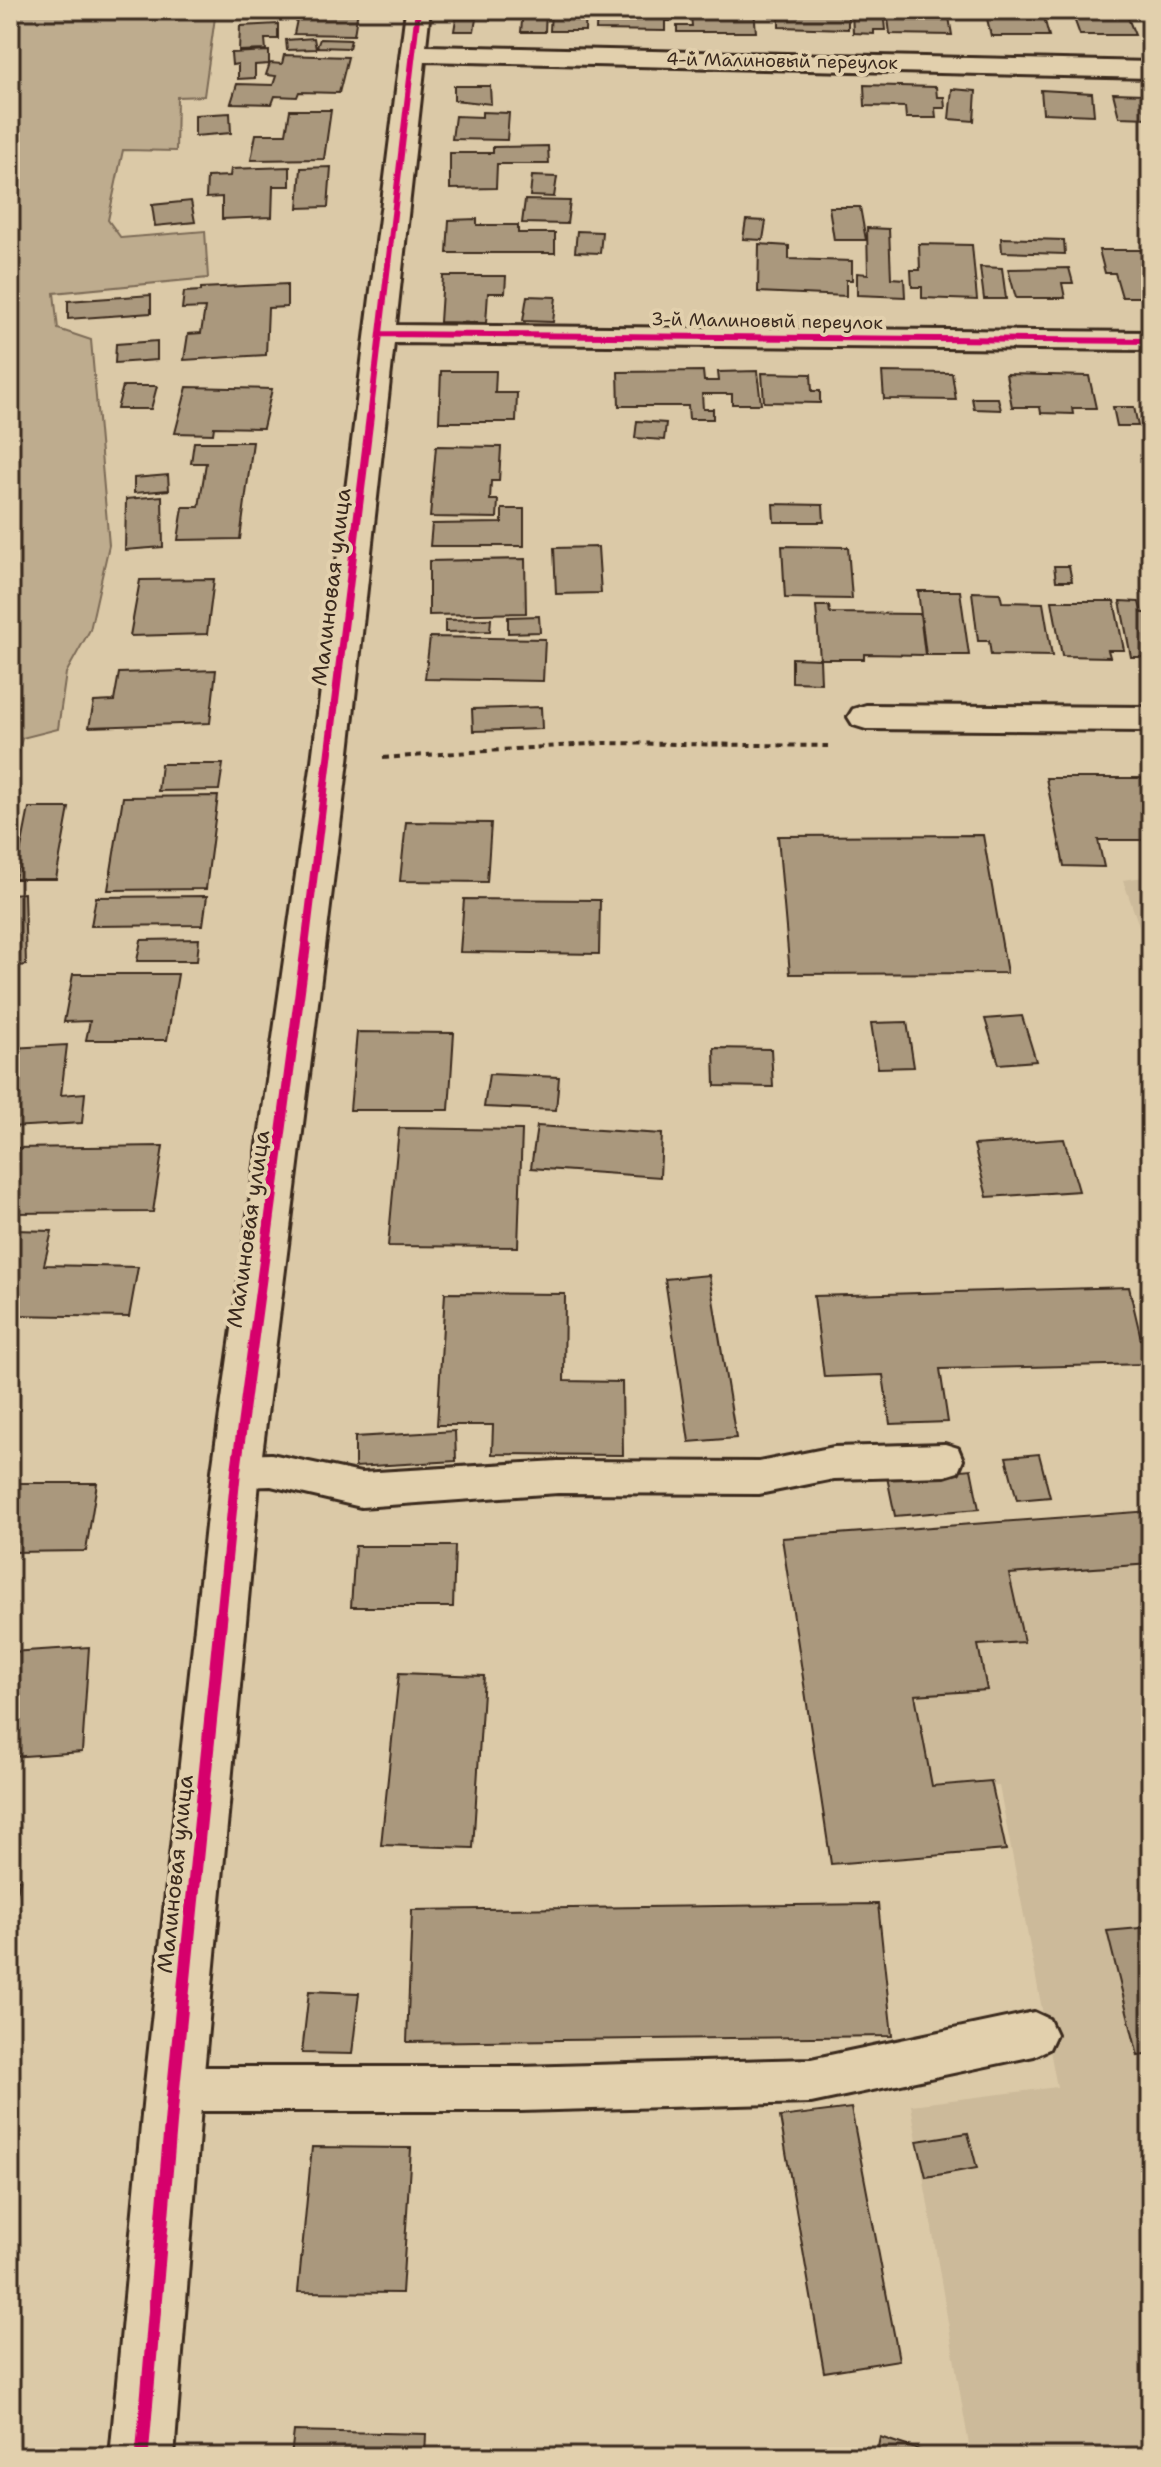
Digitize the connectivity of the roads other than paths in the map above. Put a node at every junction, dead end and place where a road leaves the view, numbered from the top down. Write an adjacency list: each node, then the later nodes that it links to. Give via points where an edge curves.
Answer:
1 (418, 10): 2 (street, Малиновая улица)
2 (412, 53): 3 (street, 4-й Малиновый переулок); 4 (street, Малиновая улица)
3 (1151, 70)
4 (382, 334): 5 (street, 3-й Малиновый переулок); 9 (street, Малиновая улица)
5 (1151, 341)
6 (866, 717): 7 (street)
7 (1151, 719)
8 (945, 1460): 9 (lane, via 834,1463 759,1478 558,1477 361,1490 271,1470)
9 (236, 1471): 11 (street, Малиновая улица)
10 (1034, 2034): 11 (lane, via 811,2081 520,2089 194,2089)
11 (173, 2094): 12 (street, Малиновая улица)
12 (142, 2457)

